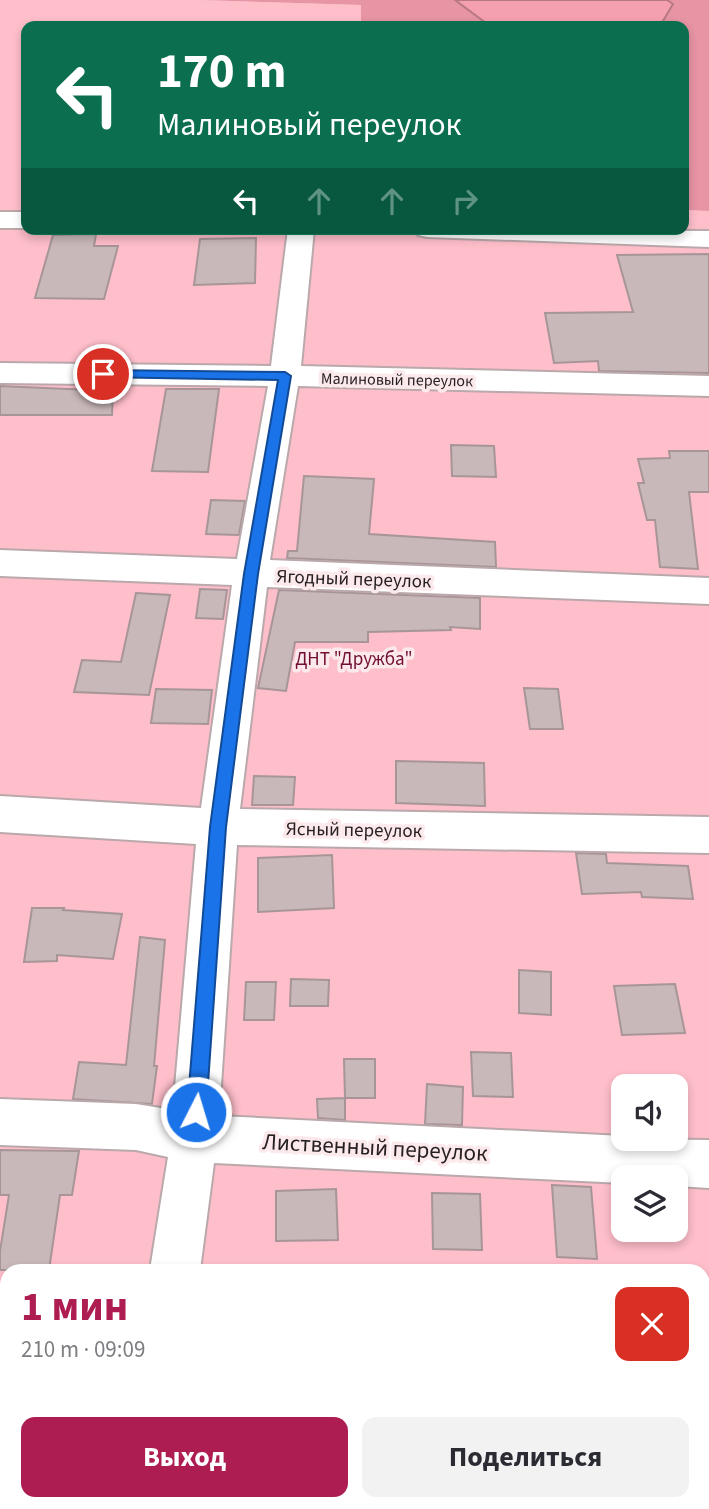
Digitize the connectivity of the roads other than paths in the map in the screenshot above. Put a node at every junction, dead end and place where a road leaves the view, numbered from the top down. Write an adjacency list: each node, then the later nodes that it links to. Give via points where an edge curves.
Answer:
1 (0, 220): 2 (street)
2 (21, 220)
3 (300, 235): 7 (street)
4 (596, 235): 5 (street)
5 (709, 239)
6 (0, 373): 7 (street, Малиновый переулок)
7 (285, 376): 8 (street, Малиновый переулок); 10 (street)
8 (709, 386)
9 (0, 563): 10 (street, Ягодный переулок)
10 (251, 574): 11 (street, Ягодный переулок); 13 (street)
11 (709, 591)
12 (0, 814): 13 (street, Ясный переулок)
13 (218, 827): 14 (street, Ясный переулок); 16 (street)
14 (709, 835)
15 (0, 1122): 16 (street, Лиственный переулок, via 136,1127)
16 (194, 1138): 17 (street, Лиственный переулок); 18 (street)
17 (709, 1164)
18 (176, 1264)

